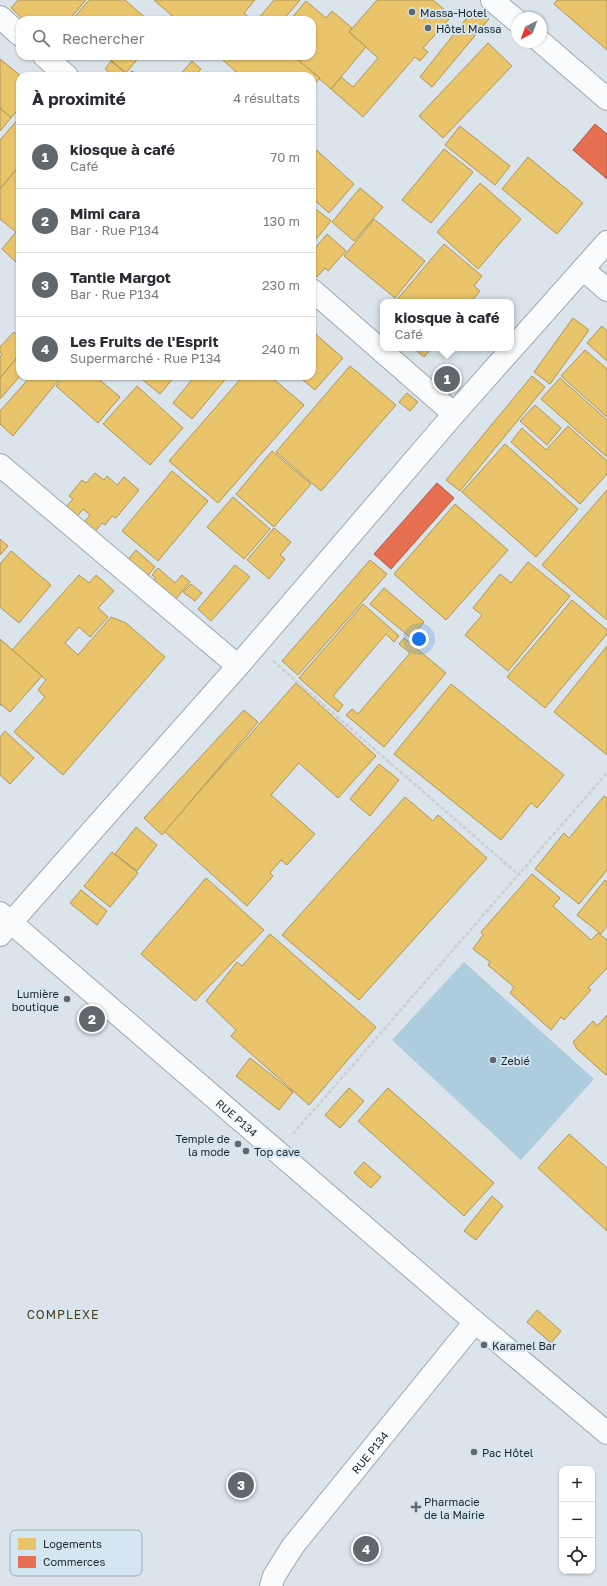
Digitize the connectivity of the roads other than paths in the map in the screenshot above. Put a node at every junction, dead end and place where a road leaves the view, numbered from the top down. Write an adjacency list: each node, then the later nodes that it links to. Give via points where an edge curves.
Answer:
1 (492, 0): 2 (street)
2 (511, 16)
3 (0, 18): 4 (street)
4 (16, 32)
5 (547, 47): 8 (street)
6 (49, 60): 7 (street)
7 (62, 72)
8 (607, 99)
9 (607, 242): 10 (street)
10 (583, 269): 11 (street); 13 (street)
11 (607, 290)
12 (316, 293): 14 (street)
13 (514, 347)
14 (380, 349)
15 (382, 351): 17 (street)
16 (510, 351): 17 (street)
17 (454, 414): 19 (street)
18 (0, 465): 19 (street)
19 (238, 666): 20 (street)
20 (4, 924): 21 (street, RUE P134, via 277,1152)
21 (475, 1322): 22 (street, RUE P134); 23 (street, RUE P134, via 293,1546 274,1576)
22 (607, 1433)
23 (271, 1586)

